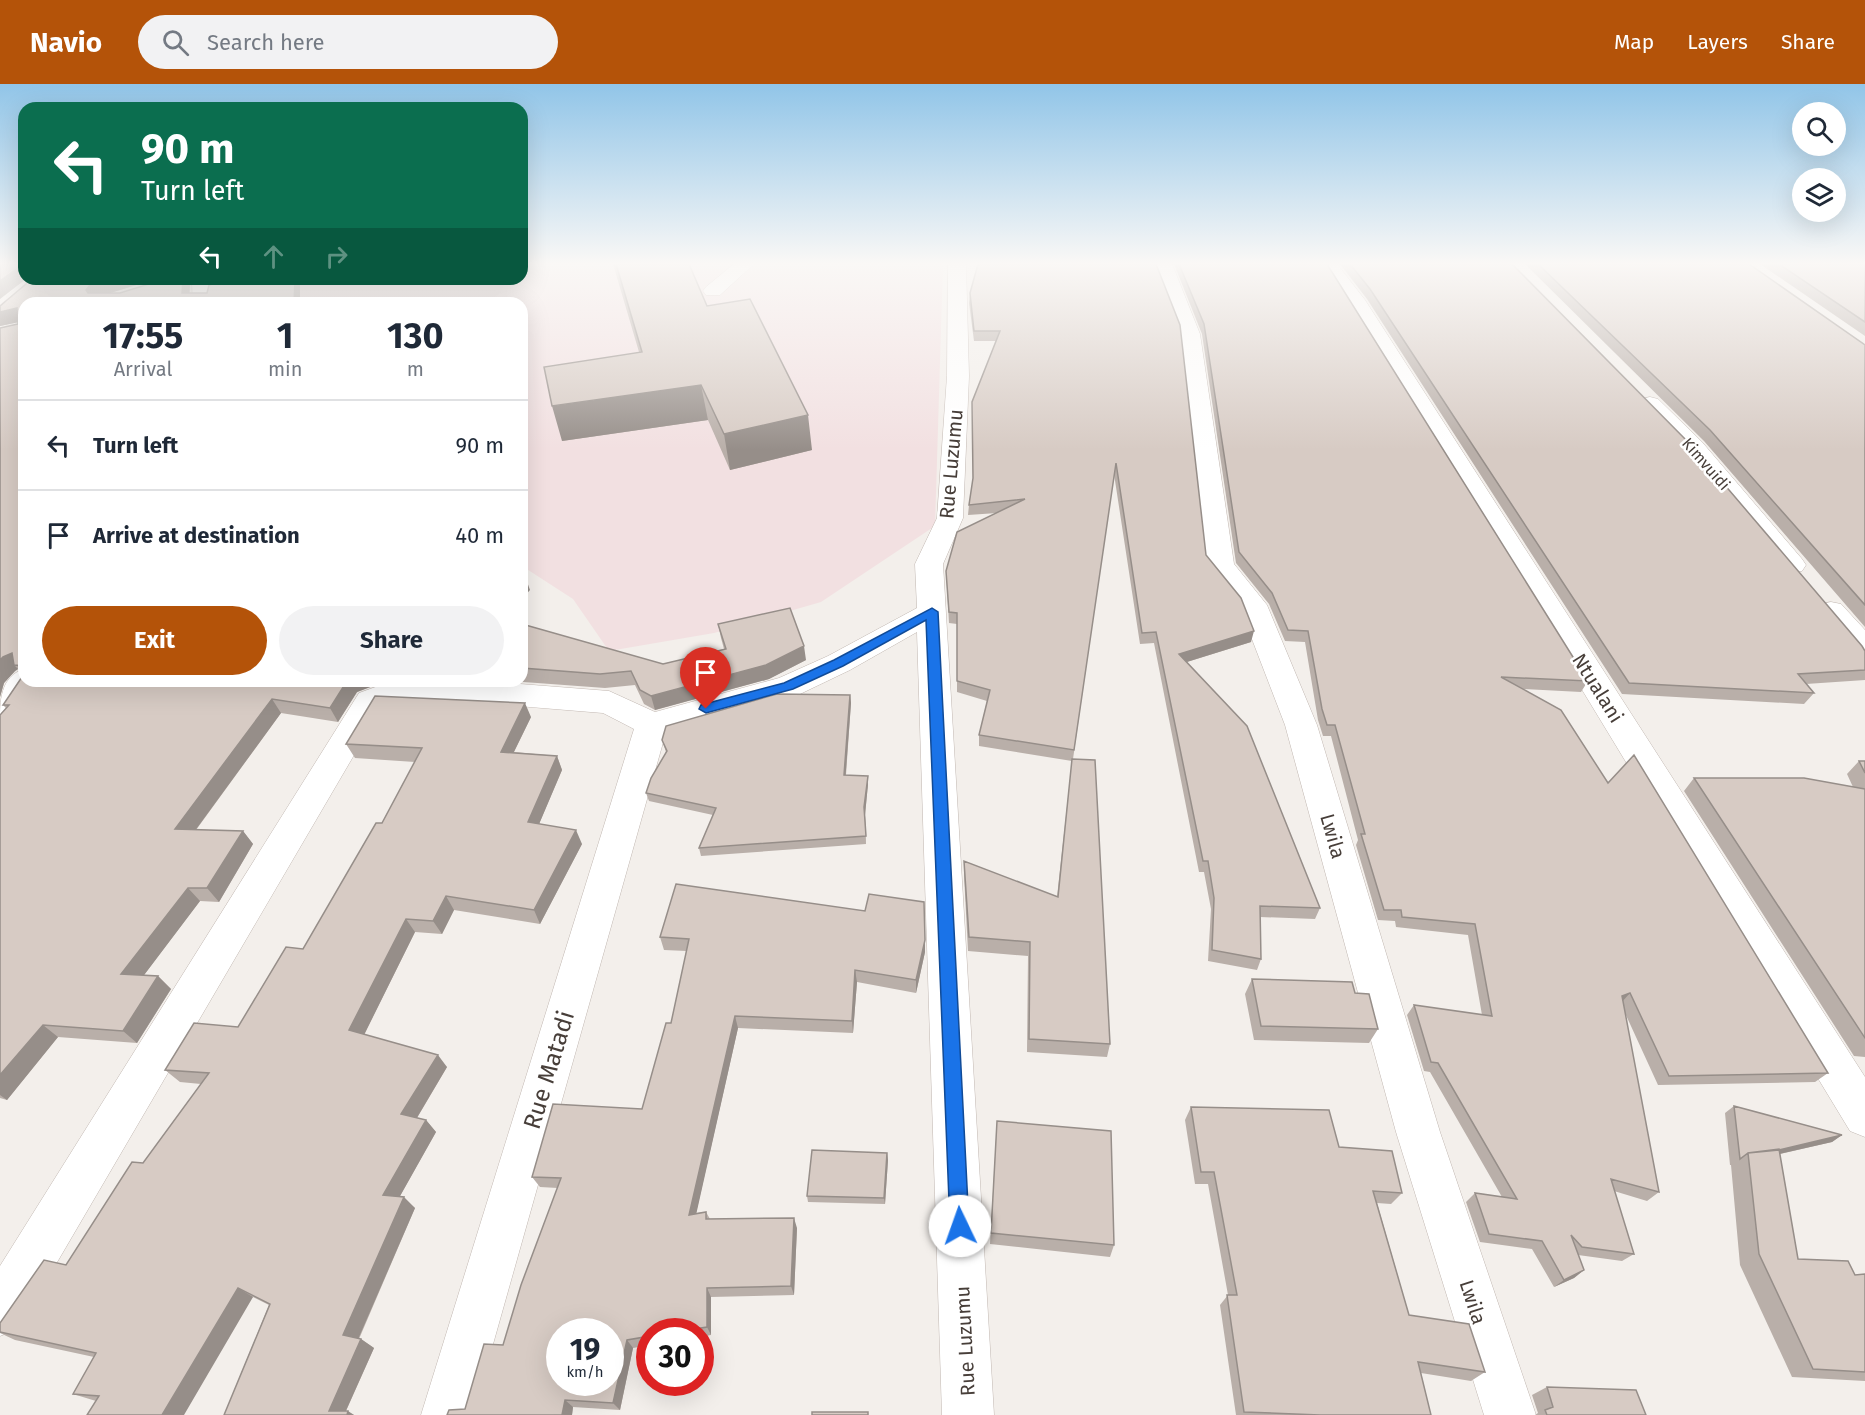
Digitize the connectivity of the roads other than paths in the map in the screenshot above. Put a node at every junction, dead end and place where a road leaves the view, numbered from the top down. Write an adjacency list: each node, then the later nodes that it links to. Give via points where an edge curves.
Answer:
1 (958, 326): 5 (street, Rue Luzumu, via 950,518 929,564)
2 (1187, 326): 14 (street, Lwila, via 1220,566 1252,605 1301,725 1418,1132)
3 (1371, 326): 10 (street, Ntualani)
4 (1635, 389): 6 (street, Kimvuidi, via 1693,447)
5 (932, 612): 9 (street, via 789,686); 13 (street, Rue Luzumu)
6 (1865, 649)
7 (19, 687): 8 (street)
8 (0, 713)
9 (651, 724): 11 (street, via 609,702 458,690 389,693 370,701); 12 (street, Rue Matadi)
10 (1865, 1116)
11 (0, 1311)
12 (447, 1415)
13 (968, 1415)
14 (1510, 1415)

